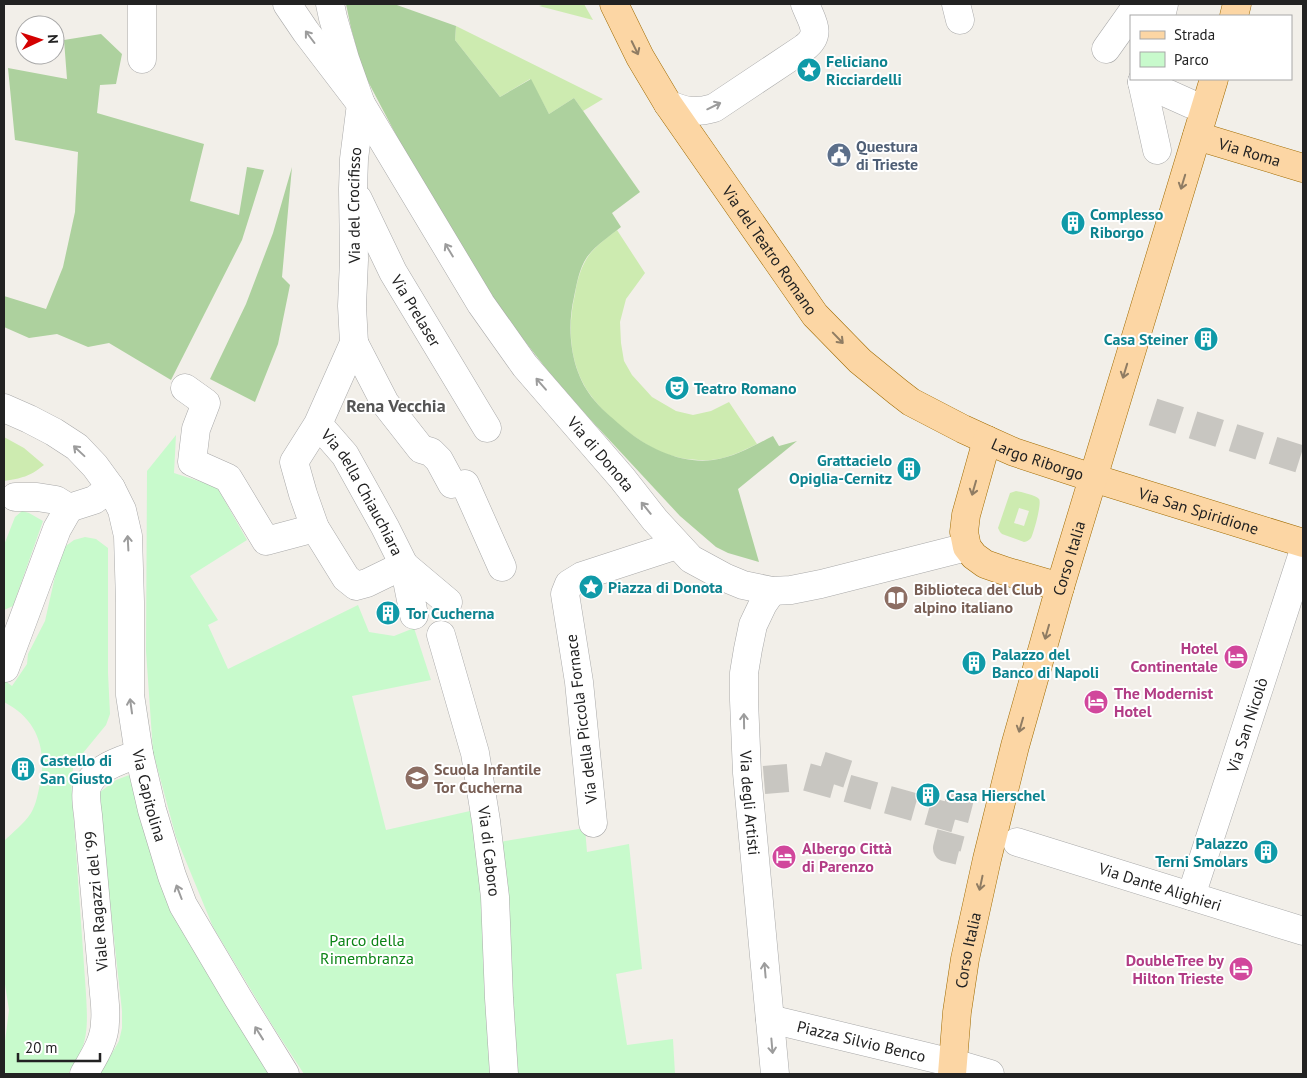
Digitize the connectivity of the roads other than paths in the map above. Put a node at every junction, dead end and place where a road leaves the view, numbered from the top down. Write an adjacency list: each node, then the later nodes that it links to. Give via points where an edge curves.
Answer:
1 (142, 4): 10 (street)
2 (287, 4): 13 (street, one-way to 2)
3 (330, 4): 13 (street)
4 (614, 4): 14 (main road, Via del Teatro Romano, one-way to 14, via 640,58)
5 (805, 4): 14 (street, one-way to 5, via 680,110 714,108 804,48 815,37 815,28)
6 (1138, 4): 8 (street)
7 (1130, 15): 9 (street)
8 (1130, 15)
9 (1106, 49)
10 (142, 59)
11 (1143, 80): 15 (street); 17 (street)
12 (1214, 80): 16 (main road, Corso Italia)
13 (361, 104): 19 (street, Via del Crocifisso); 32 (street, Via di Donota, one-way to 13, via 520,358 481,304)
14 (668, 104): 25 (main road, Via del Teatro Romano, one-way to 25, via 821,321 860,361 912,402)
15 (1191, 104)
16 (1197, 136): 18 (main road, Via Roma); 26 (main road, Corso Italia, one-way to 26)
17 (1157, 150)
18 (1303, 168)
19 (353, 189): 20 (street, Via del Crocifisso); 24 (street, Via Prelaser, via 394,272)
20 (354, 343): 23 (street); 36 (street, via 385,403 421,449 431,452 458,484)
21 (185, 388): 30 (street, via 206,403 196,429 192,462 228,478 266,541)
22 (4, 408): 27 (street, Via Capitolina, one-way to 22, via 77,447 29,418)
23 (318, 424): 30 (street, via 294,462); 35 (street, Via della Chiauchiara, via 345,455)
24 (486, 428)
25 (987, 440): 26 (main road, Largo Riborgo); 33 (main road, Largo Riborgo, one-way to 33, via 966,515 964,532)
26 (1093, 478): 31 (main road, Via San Spiridione); 37 (main road, Corso Italia)
27 (111, 488): 29 (street, via 94,500); 43 (street, Via Capitolina, one-way to 27, via 130,695 128,536 122,510)
28 (14, 497): 29 (street, via 56,500)
29 (68, 508): 42 (street, via 57,529)
30 (315, 528): 35 (street, via 346,578 356,586)
31 (1303, 543)
32 (677, 545): 38 (street, Via di Donota, via 691,559 726,578); 44 (street, Via della Piccola Fornace, via 582,576 570,584 565,594 579,682)
33 (967, 547): 37 (main road, via 985,564); 38 (street, Via di Donota, via 820,584)
34 (1303, 553): 46 (street, Via San Nicolò)
35 (404, 566): 39 (street); 40 (street)
36 (502, 567)
37 (1060, 586): 49 (main road, Corso Italia, one-way to 49, via 1015,746 965,958)
38 (772, 591): 48 (street, Via degli Artisti, one-way to 38, via 747,773 744,673 753,625)
39 (448, 602)
40 (414, 615)
41 (441, 635): 52 (street, Via di Caboro, via 475,753 485,814 494,898)
42 (5, 668)
43 (139, 754): 50 (street, Viale Ragazzi del '99, via 121,759 93,776 86,788 106,1023 103,1037); 51 (street, Via Capitolina, one-way to 43, via 184,905 152,810)
44 (593, 823)
45 (1017, 842): 46 (street, Via Dante Alighieri)
46 (1191, 896): 47 (street, Via Dante Alighieri)
47 (1303, 931)
48 (770, 1018): 49 (street, Piazza Silvio Benco); 53 (street, Via degli Artisti, one-way to 53)
49 (953, 1069): 54 (street, Piazza Silvio Benco)
50 (84, 1074)
51 (285, 1074)
52 (504, 1074)
53 (775, 1074)
54 (990, 1074)

